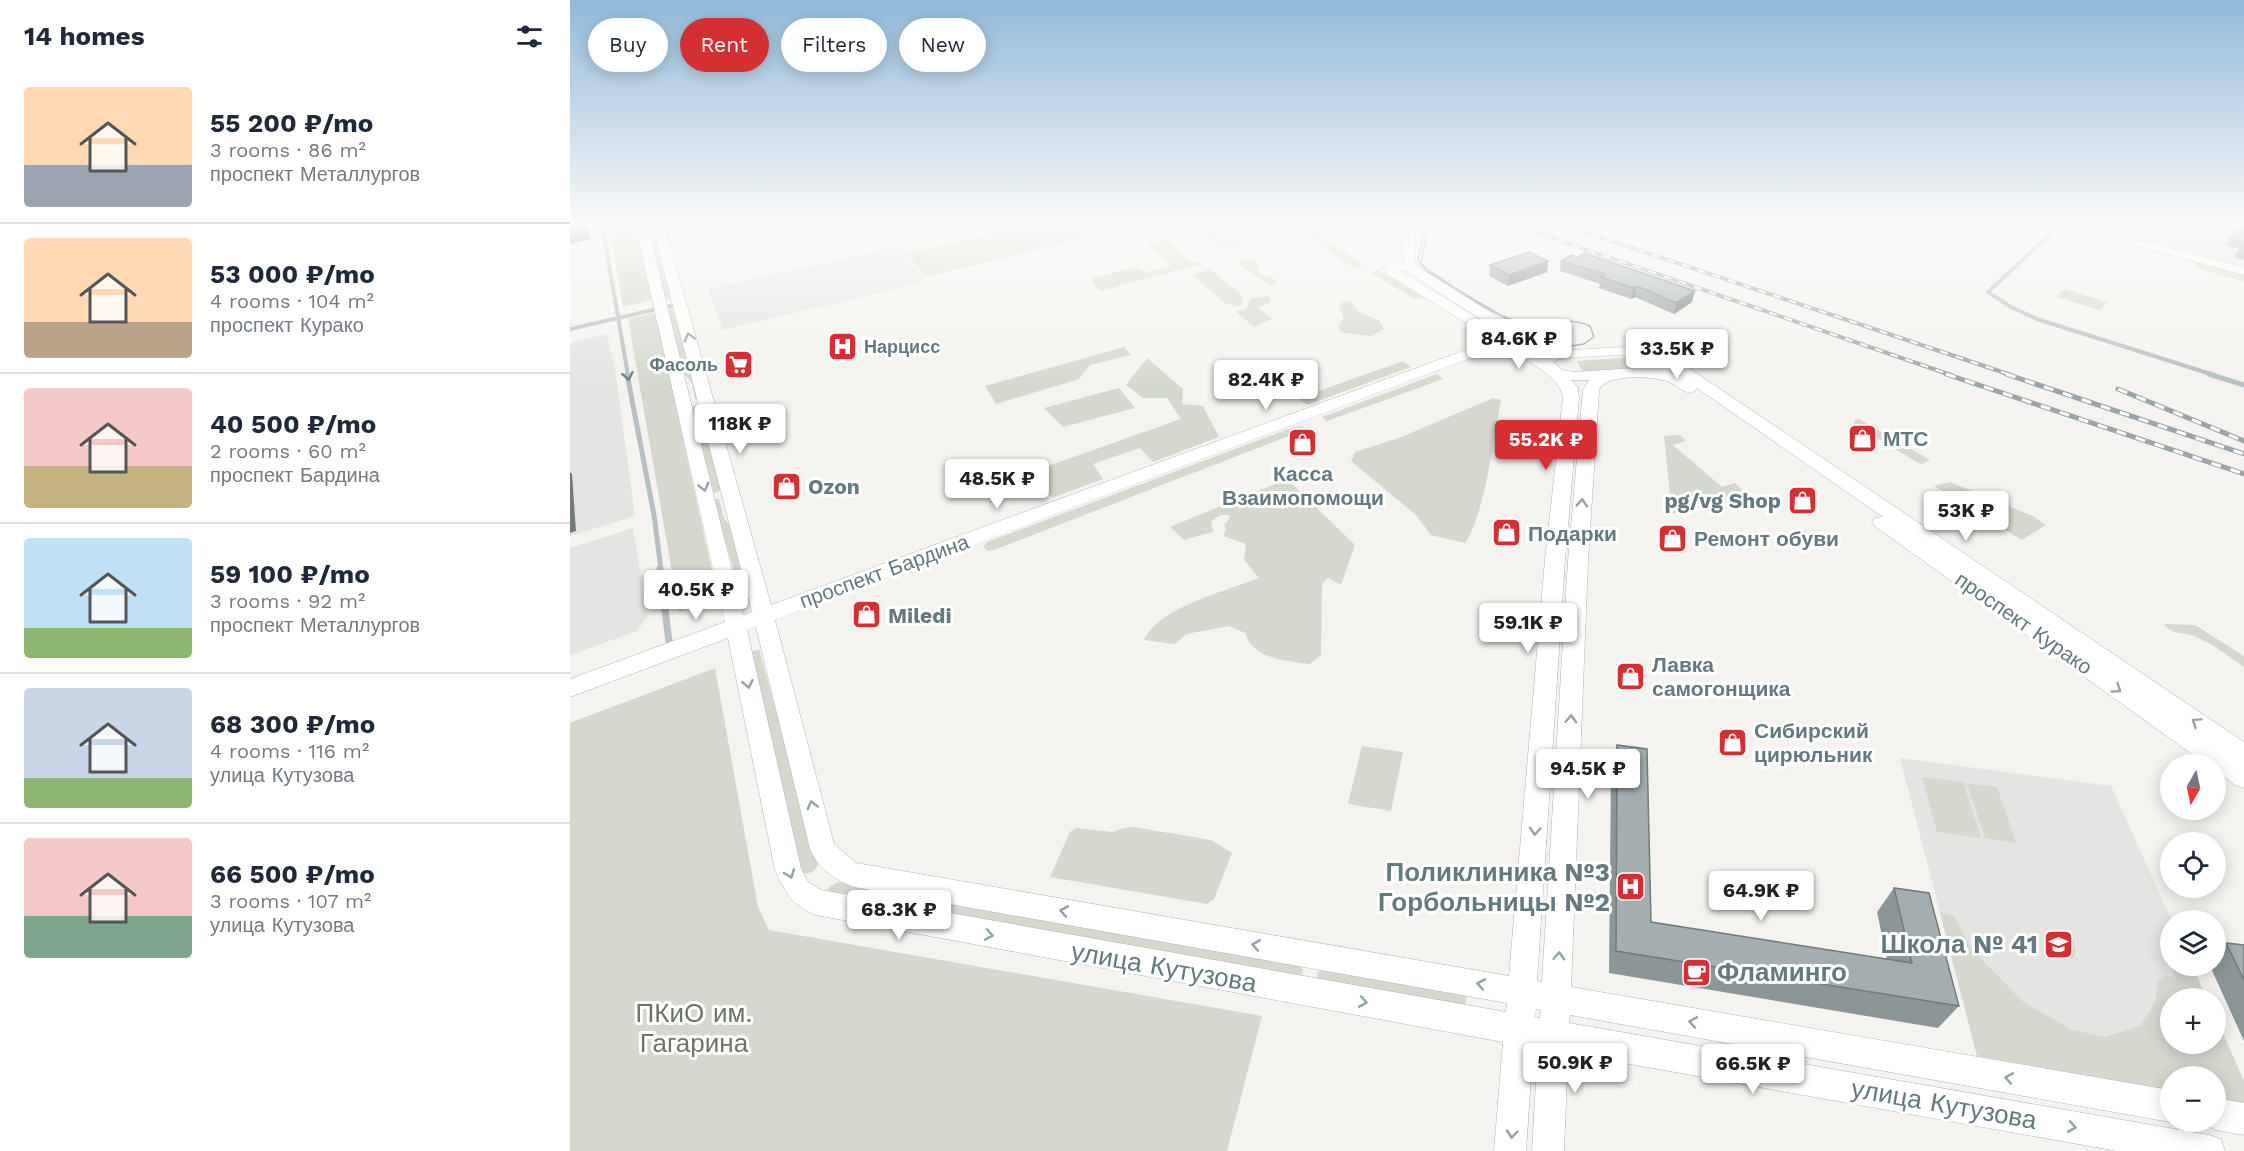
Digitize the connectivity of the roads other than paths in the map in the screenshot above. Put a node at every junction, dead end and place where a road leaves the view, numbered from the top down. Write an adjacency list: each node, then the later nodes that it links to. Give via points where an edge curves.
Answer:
1 (611, 278): 9 (street)
2 (653, 278): 8 (main road, улица Кутузова)
3 (672, 278): 7 (main road, улица Кутузова)
4 (1403, 278): 11 (main road)
5 (1415, 278): 11 (main road)
6 (2004, 278): 15 (street, via 1988,292 2037,319)
7 (679, 304): 8 (street); 16 (main road, улица Кутузова, one-way to 7)
8 (660, 308): 9 (street); 17 (main road, улица Кутузова, one-way to 17)
9 (617, 318): 10 (street); 18 (street, one-way to 18, via 654,515)
10 (570, 329)
11 (1509, 339): 12 (main road); 16 (main road, проспект Бардина)
12 (1554, 367): 13 (main road, via 1643,350 1660,355); 14 (main road); 22 (main road, one-way to 22, via 1570,388 1571,398 1555,560)
13 (1660, 367): 14 (main road); 20 (main road, проспект Курако, one-way to 13); 21 (main road, проспект Курако, one-way to 21)
14 (1607, 375): 23 (main road, one-way to 14, via 1578,561 1591,390 1593,384)
15 (2244, 385)
16 (763, 616): 17 (main road, проспект Бардина); 22 (main road, улица Кутузова, one-way to 16, via 842,870 823,849)
17 (736, 627): 18 (main road, проспект Бардина); 24 (main road, улица Кутузова, one-way to 24, via 788,870 799,891 816,902)
18 (670, 651): 19 (main road, проспект Бардина)
19 (570, 688)
20 (2244, 755)
21 (2244, 778)
22 (1524, 992): 23 (main road, улица Кутузова); 24 (main road)
23 (1557, 998): 25 (main road); 26 (main road, улица Кутузова, one-way to 23)
24 (1521, 1030): 25 (main road, улица Кутузова); 29 (main road, one-way to 29)
25 (1554, 1035): 30 (main road); 31 (main road, улица Кутузова, one-way to 31)
26 (2160, 1104)
27 (2226, 1116): 28 (main road)
28 (2244, 1119)
29 (1510, 1151)
30 (1548, 1151)
31 (2209, 1151)

